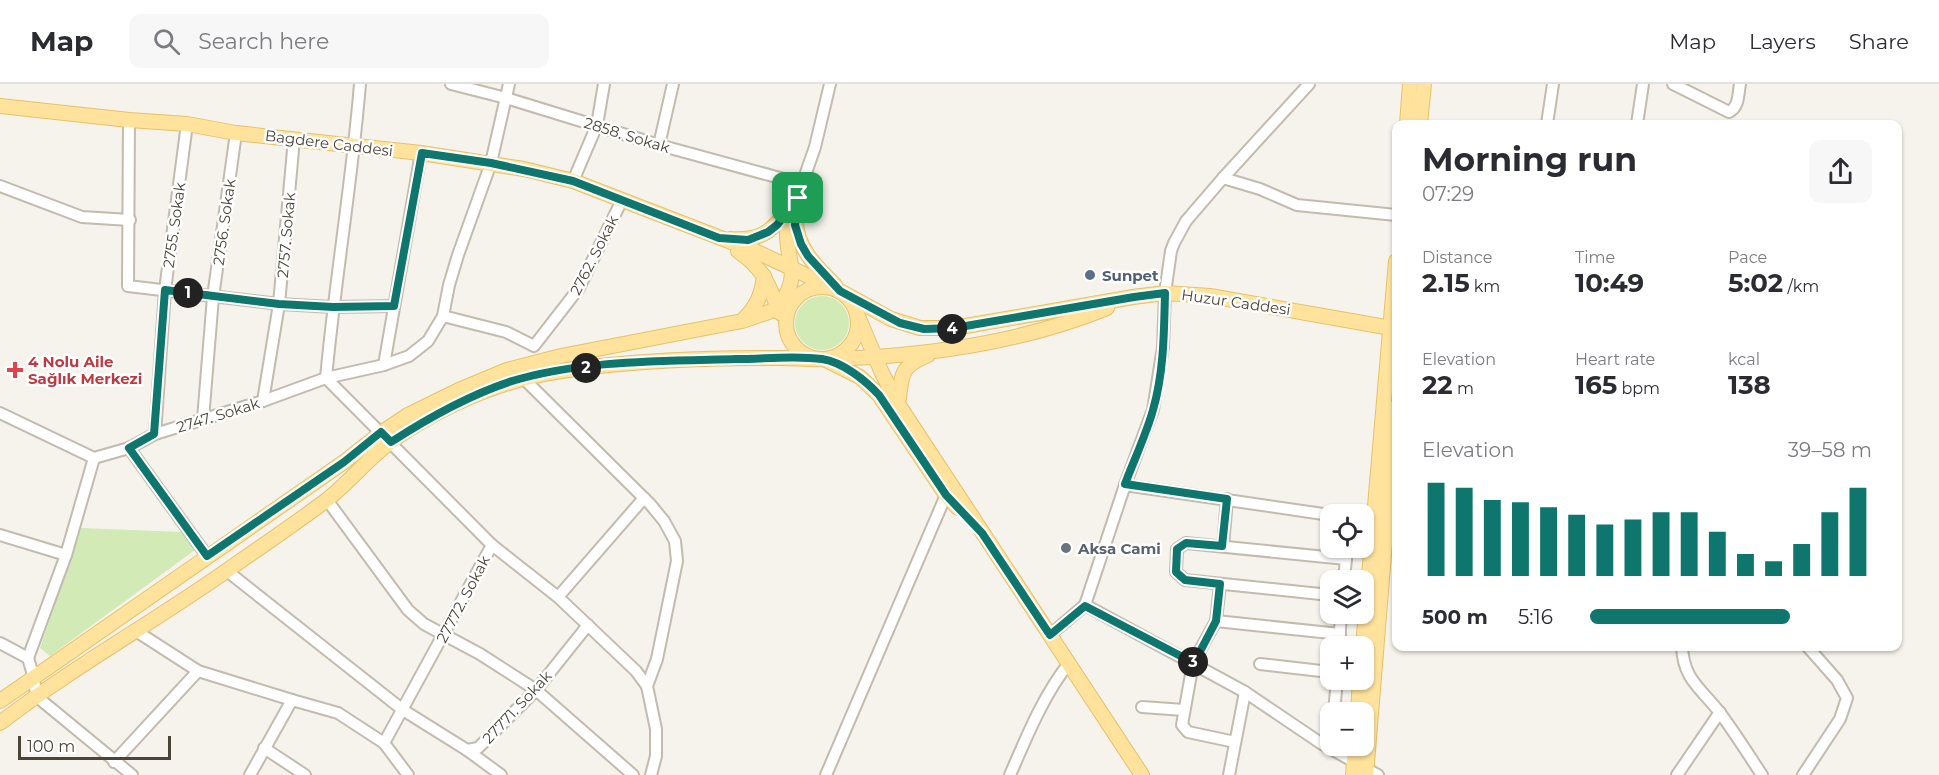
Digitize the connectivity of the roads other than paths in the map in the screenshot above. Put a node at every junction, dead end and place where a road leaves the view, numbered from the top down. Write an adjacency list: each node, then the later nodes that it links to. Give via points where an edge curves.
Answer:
1 (360, 84): 26 (street)
2 (451, 84): 14 (street, 2858. Sokak)
3 (509, 84): 14 (street)
4 (604, 84): 22 (street)
5 (674, 84): 25 (street)
6 (829, 84): 31 (street)
7 (1309, 84): 29 (street)
8 (1410, 84): 17 (main road)
9 (1424, 84): 18 (main road)
10 (1553, 84): 19 (street)
11 (1643, 84): 20 (street)
12 (1673, 84): 13 (street, via 1729,112 1734,110)
13 (1740, 84)
14 (506, 98): 22 (street, 2858. Sokak); 28 (street)
15 (0, 105): 16 (main road, Bagdere Caddesi)
16 (129, 120): 21 (main road, Bagdere Caddesi); 36 (street)
17 (1407, 120)
18 (1420, 120)
19 (1548, 120)
20 (1638, 120)
21 (187, 124): 23 (main road, Bagdere Caddesi); 40 (street, 2755. Sokak)
22 (597, 125): 25 (street, 2858. Sokak); 30 (street)
23 (236, 133): 24 (main road, Bagdere Caddesi); 43 (street, 2756. Sokak)
24 (294, 139): 26 (main road, Bagdere Caddesi); 46 (street, 2757. Sokak)
25 (659, 145): 31 (street, 2858. Sokak)
26 (355, 147): 27 (main road, Bagdere Caddesi); 48 (street)
27 (422, 153): 28 (main road, Bagdere Caddesi); 47 (street)
28 (491, 163): 30 (main road, Bagdere Caddesi); 52 (street, via 458,255)
29 (1223, 178): 35 (street, via 1297,205); 42 (street, via 1178,236 1171,251)
30 (573, 181): 34 (main road, Bagdere Caddesi)
31 (802, 184): 33 (street)
32 (0, 186): 36 (street, via 82,217)
33 (798, 198): 37 (main road, via 768,232 748,240); 38 (main road, via 788,224); 41 (main road, via 795,225 801,244)
34 (622, 200): 37 (main road, Bagdere Caddesi); 56 (street, 2762. Sokak, via 579,288)
35 (1392, 216)
36 (130, 220): 40 (street, via 128,286)
37 (719, 238): 38 (main road, Huzur Caddesi); 39 (main road, via 755,263)
38 (792, 268): 41 (main road, Huzur Caddesi); 49 (main road, via 790,288)
39 (764, 276): 49 (main road); 53 (main road, via 758,302)
40 (165, 290): 43 (street); 68 (street, 2755. Sokak)
41 (840, 291): 44 (main road, Huzur Caddesi, via 896,321 939,330); 45 (main road, via 819,286); 50 (main road)
42 (1165, 293): 44 (main road, Huzur Caddesi); 55 (main road, Huzur Caddesi, via 1210,296); 72 (street, via 1158,389)
43 (213, 297): 46 (street); 67 (street, 2756. Sokak)
44 (1134, 297): 57 (main road, via 1070,323)
45 (794, 298): 49 (main road); 54 (main road)
46 (279, 304): 48 (street); 64 (street, 2757. Sokak)
47 (394, 306): 48 (street); 61 (street)
48 (333, 307): 62 (street)
49 (778, 307): 53 (main road); 54 (main road)
50 (857, 314): 58 (main road); 59 (main road, via 858,328 849,347 838,356)
51 (1392, 315): 55 (main road)
52 (443, 316): 56 (street, via 506,332); 61 (street, 2747. Sokak, via 428,341 409,356)
53 (742, 321): 60 (main road)
54 (785, 325): 59 (main road, via 797,350)
55 (1391, 328): 77 (main road)
56 (534, 346): 60 (street)
57 (940, 350): 58 (main road); 65 (main road, via 906,368)
58 (875, 356): 59 (main road); 65 (main road)
59 (824, 359): 63 (main road, via 654,361); 73 (main road, via 867,382)
60 (540, 361): 69 (main road, via 450,394 408,415)
61 (384, 366): 62 (street, 2747. Sokak)
62 (326, 378): 64 (street, 2747. Sokak); 69 (street)
63 (524, 379): 69 (main road, via 467,399); 74 (street)
64 (263, 401): 67 (street, 2747. Sokak)
65 (898, 404): 73 (main road)
66 (0, 413): 71 (street)
67 (203, 419): 68 (street, 2747. Sokak)
68 (154, 434): 70 (street, 2747. Sokak)
69 (386, 437): 76 (main road); 81 (street); 85 (main road)
70 (129, 448): 71 (street, 2747. Sokak); 85 (street)
71 (94, 458): 84 (street)
72 (1125, 484): 75 (street); 91 (street)
73 (949, 490): 97 (main road); 137 (street)
74 (644, 498): 90 (street); 110 (street, via 675,541 677,561 657,659)
75 (1227, 499): 78 (street); 82 (street)
76 (327, 500): 87 (main road); 98 (street, via 408,610)
77 (1370, 504)
78 (1320, 513)
79 (1392, 518): 129 (main road)
80 (0, 535): 84 (street)
81 (492, 545): 90 (street, 27772. Sokak); 98 (street, 27772. Sokak)
82 (1222, 546): 83 (street); 88 (street, via 1184,543 1177,549 1176,572 1183,579)
83 (1320, 552)
84 (66, 555): 103 (street)
85 (207, 556): 109 (main road)
86 (1366, 558): 99 (main road)
87 (226, 571): 95 (main road); 117 (street, 27771. Sokak)
88 (1220, 584): 89 (street); 92 (street)
89 (1320, 594)
90 (558, 597): 94 (street, 27772. Sokak)
91 (1085, 606): 97 (street); 105 (street)
92 (1216, 621): 96 (street); 105 (street)
93 (1340, 624): 96 (street)
94 (588, 625): 110 (street, 27772. Sokak); 111 (street, 27771. Sokak)
95 (136, 631): 108 (street); 113 (main road)
96 (1340, 634)
97 (1050, 635): 104 (main road)
98 (444, 636): 111 (street); 117 (street, 27772. Sokak)
99 (1363, 636)
100 (0, 643): 103 (street)
101 (1683, 651): 119 (street, via 1688,675)
102 (1811, 651): 143 (street, via 1847,698 1840,719)
103 (28, 658): 109 (street)
104 (1069, 663): 138 (street, via 1055,681); 139 (main road)
105 (1194, 663): 112 (street); 118 (street)
106 (1260, 664): 107 (street)
107 (1320, 671)
108 (198, 672): 115 (street); 128 (street)
109 (34, 678): 113 (street); 114 (main road)
110 (647, 686): 136 (street, via 656,729)
111 (536, 690): 125 (street, 27771. Sokak, via 478,748); 135 (street)
112 (1245, 692): 121 (street); 122 (street)
113 (36, 696): 120 (main road); 128 (street)
114 (0, 700)
115 (292, 700): 123 (street, via 338,713); 124 (street)
116 (1142, 707): 118 (street)
117 (403, 710): 123 (street, 27772. Sokak); 125 (street, 27771. Sokak)
118 (1184, 710): 122 (street, via 1182,725 1186,731)
119 (1720, 712): 141 (street); 142 (street)
120 (0, 723)
121 (1320, 740)
122 (1235, 742): 140 (street)
123 (384, 743): 133 (street)
124 (264, 748): 131 (street); 132 (street)
125 (466, 750): 134 (street)
126 (1343, 756): 129 (street)
127 (1358, 756): 129 (main road)
128 (114, 762): 130 (street)
129 (1363, 771)
130 (132, 775)
131 (250, 775)
132 (305, 775)
133 (408, 775)
134 (501, 775)
135 (633, 775)
136 (651, 775)
137 (826, 775)
138 (1010, 775)
139 (1142, 775)
140 (1229, 775)
141 (1677, 775)
142 (1762, 775)
143 (1803, 775)

